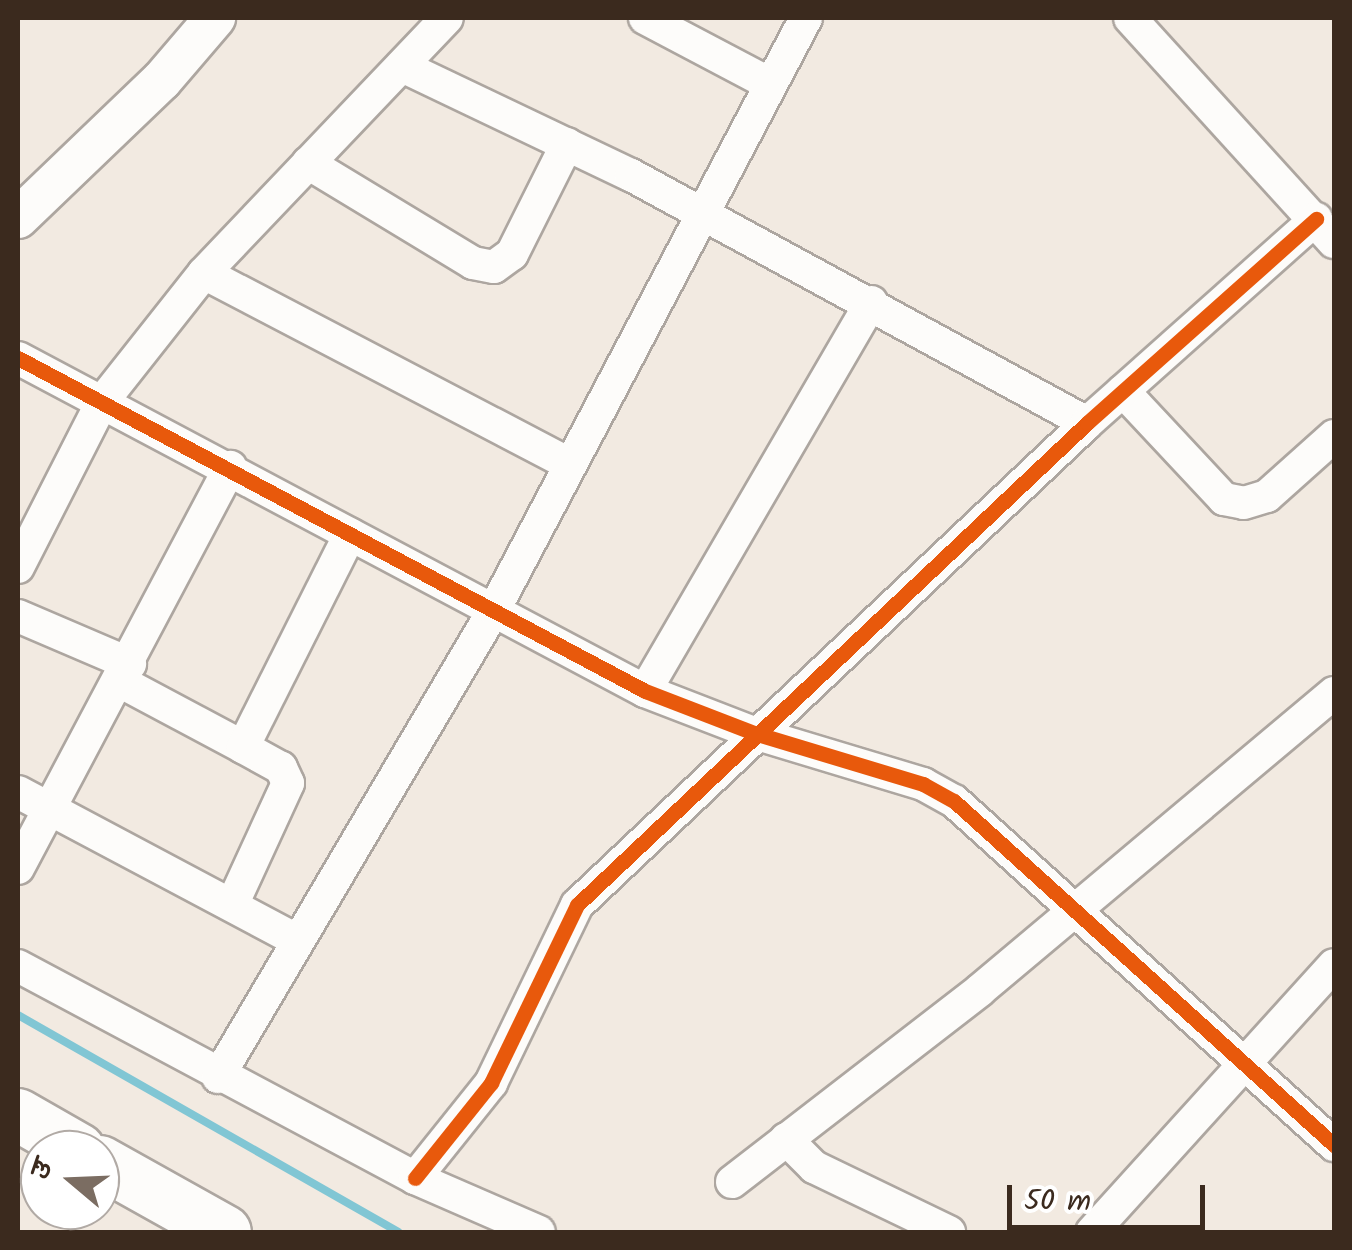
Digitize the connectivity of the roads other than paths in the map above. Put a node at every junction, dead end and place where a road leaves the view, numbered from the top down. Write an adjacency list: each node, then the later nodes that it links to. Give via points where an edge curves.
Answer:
1 (215, 18): 11 (street, via 162,80)
2 (446, 18): 6 (street)
3 (644, 18): 7 (street)
4 (806, 18): 7 (street)
5 (1130, 18): 12 (street)
6 (402, 66): 8 (street); 9 (street)
7 (770, 84): 10 (street)
8 (567, 144): 9 (street, via 512,254 494,267 473,263); 10 (street)
9 (308, 163): 13 (street)
10 (700, 216): 14 (street); 20 (street)
11 (18, 218)
12 (1327, 227): 16 (street)
13 (204, 273): 17 (street); 20 (street)
14 (871, 302): 18 (street); 27 (street)
15 (18, 358): 17 (street)
16 (1123, 391): 18 (street); 19 (street, via 1224,499 1267,496)
17 (102, 402): 21 (street); 23 (street)
18 (1087, 423): 29 (street)
19 (1329, 453)
20 (570, 464): 24 (street)
21 (230, 467): 22 (street); 26 (street)
22 (350, 534): 24 (street); 30 (street)
23 (18, 567)
24 (494, 610): 27 (street); 36 (street, via 371,825)
25 (18, 616): 26 (street)
26 (126, 673): 30 (street); 32 (street)
27 (645, 690): 29 (street)
28 (1334, 693): 35 (street)
29 (754, 733): 35 (street, via 923,784 984,824); 46 (street, via 577,905 491,1083)
30 (243, 747): 34 (street, via 281,768 288,783)
31 (18, 792): 32 (street)
32 (50, 811): 33 (street); 34 (street)
33 (18, 868)
34 (232, 905): 36 (street)
35 (1074, 910): 39 (street); 43 (street)
36 (296, 940): 40 (street)
37 (1334, 965): 39 (street)
38 (18, 966): 40 (street)
39 (1243, 1066): 44 (street); 53 (street)
40 (218, 1077): 46 (street)
41 (18, 1116): 42 (highway)
42 (43, 1130)
43 (786, 1140): 47 (street); 52 (street, via 814,1167)
44 (1334, 1145)
45 (120, 1173): 50 (highway)
46 (415, 1178): 51 (street)
47 (732, 1182)
48 (120, 1206): 49 (highway)
49 (168, 1232)
50 (225, 1232)
51 (539, 1232)
52 (949, 1232)
53 (1092, 1232)

